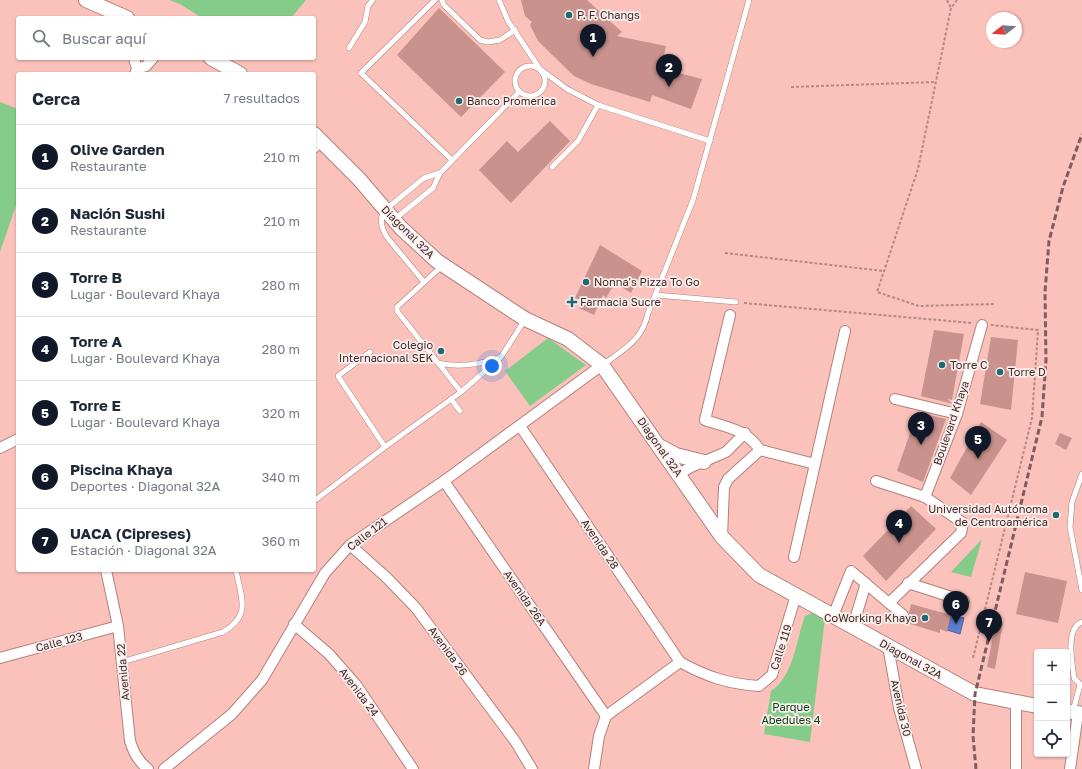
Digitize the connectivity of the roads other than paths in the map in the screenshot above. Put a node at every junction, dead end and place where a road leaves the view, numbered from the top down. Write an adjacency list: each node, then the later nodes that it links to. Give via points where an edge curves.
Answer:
1 (86, 0): 7 (street)
2 (373, 0): 9 (lane, via 368,6 365,22)
3 (435, 0): 20 (lane, via 361,73)
4 (442, 0): 8 (lane, via 480,40 500,40)
5 (499, 0): 8 (lane)
6 (749, 0): 19 (lane)
7 (122, 16)
8 (515, 30): 13 (lane)
9 (349, 48)
10 (134, 60): 14 (street)
11 (151, 60): 14 (street)
12 (214, 60): 15 (street)
13 (540, 69): 16 (lane, via 526,66 518,70 514,84); 16 (lane, via 545,78 541,91 533,96); 17 (lane, via 567,89)
14 (136, 72)
15 (232, 72)
16 (519, 92): 20 (lane)
17 (598, 105): 19 (lane); 21 (lane, via 578,141)
18 (316, 140): 23 (street, Diagonal 32A)
19 (710, 142): 26 (lane, via 694,200)
20 (452, 160): 22 (lane)
21 (552, 167)
22 (440, 173): 23 (lane, via 424,178); 23 (lane, via 433,188)
23 (390, 215): 24 (street, Diagonal 32A); 25 (lane, via 381,217 386,236)
24 (443, 265): 25 (lane); 29 (street, Diagonal 32A)
25 (424, 282): 34 (lane, via 397,307 397,311)
26 (656, 295): 27 (lane); 35 (lane, via 641,333)
27 (736, 302)
28 (730, 315): 42 (street, via 705,420)
29 (525, 318): 33 (lane); 35 (street, Diagonal 32A, via 568,338)
30 (981, 324): 40 (street, Boulevard Khaya)
31 (845, 331): 49 (street)
32 (370, 352): 46 (lane, via 338,376)
33 (501, 357): 34 (lane, via 470,365 452,366); 36 (lane)
34 (437, 363): 36 (lane)
35 (602, 366): 41 (street, Calle 121); 44 (street, Diagonal 32A)
36 (461, 392): 37 (lane)
37 (451, 399): 39 (lane); 46 (lane)
38 (896, 399): 40 (street)
39 (460, 411)
40 (957, 414): 54 (street, Boulevard Khaya)
41 (520, 426): 52 (street, Calle 121); 76 (street, Avenida 28)
42 (745, 433): 47 (street); 48 (street, via 726,452)
43 (16, 440): 45 (street)
44 (660, 447): 48 (street, via 676,455); 50 (street, Diagonal 32A)
45 (0, 448)
46 (385, 448): 55 (lane)
47 (760, 450): 49 (street); 56 (street, via 728,479 724,487)
48 (704, 462): 50 (street)
49 (815, 464): 58 (street)
50 (679, 474): 56 (street, Diagonal 32A)
51 (1082, 474): 63 (lane, via 1072,502 1070,527)
52 (444, 481): 57 (street, Calle 121); 81 (street, Avenida 26A)
53 (876, 481): 54 (street)
54 (925, 497): 62 (street, via 963,523 963,528 961,533)
55 (316, 500)
56 (722, 537): 64 (street, Diagonal 32A, via 759,575)
57 (350, 544): 70 (street, Calle 121, via 325,573); 85 (street, Avenida 26, via 416,608 515,741)
58 (794, 557)
59 (106, 572): 71 (street, Avenida 22)
60 (236, 572): 75 (lane, via 243,611 233,626 223,632)
61 (866, 583): 66 (street); 68 (street, via 851,571); 72 (street)
62 (908, 583): 65 (street); 66 (street)
63 (1082, 590)
64 (796, 595): 68 (street, Diagonal 32A); 76 (street, Calle 119, via 772,675 760,686 736,684 702,675)
65 (964, 601)
66 (889, 603): 67 (street)
67 (902, 615)
68 (833, 616): 72 (street, Diagonal 32A)
69 (1082, 622): 77 (lane, via 1079,622 1070,641 1074,678)
70 (294, 624): 83 (street, Calle 121, via 262,680 232,714); 84 (street, Avenida 24, via 329,654 357,686)
71 (118, 626): 74 (street, Calle 123); 75 (street, Avenida 22)
72 (853, 626): 73 (street, Diagonal 32A)
73 (888, 646): 78 (street, Diagonal 32A, via 975,694); 87 (street, Avenida 30, via 899,708)
74 (0, 658)
75 (122, 662): 82 (street, Avenida 22, via 130,741 137,758)
76 (680, 662): 81 (street)
77 (1081, 685): 80 (lane)
78 (1016, 703): 79 (street, Diagonal 32A); 88 (street)
79 (1034, 706)
80 (1075, 713): 89 (street)
81 (606, 716): 86 (street, via 599,736)
82 (148, 769)
83 (164, 769)
84 (413, 769)
85 (532, 769)
86 (594, 769)
87 (916, 769)
88 (1016, 769)
89 (1070, 769)

